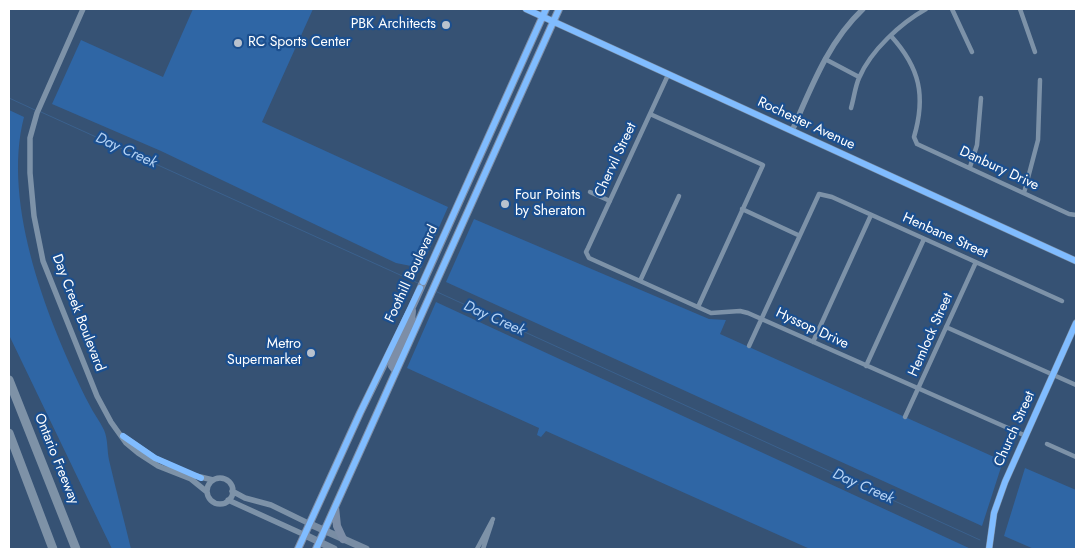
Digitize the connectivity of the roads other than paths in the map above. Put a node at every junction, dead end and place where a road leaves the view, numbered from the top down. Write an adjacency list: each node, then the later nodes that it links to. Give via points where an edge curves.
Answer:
1 (83, 9): 51 (street, Day Creek Boulevard, via 34,120 29,157 34,216 43,261 97,396)
2 (526, 9): 8 (main road, Rochester Avenue)
3 (559, 9): 9 (main road, Foothill Boulevard)
4 (862, 9): 13 (street)
5 (926, 9): 10 (street)
6 (952, 9): 11 (street)
7 (1020, 9): 12 (street)
8 (544, 13): 9 (main road, Rochester Avenue); 36 (main road, Foothill Boulevard)
9 (554, 22): 14 (main road, Rochester Avenue); 44 (main road, Foothill Boulevard)
10 (891, 36): 15 (street); 21 (street, Danbury Drive, via 907,56 919,83 921,113 914,140)
11 (972, 52)
12 (1035, 52)
13 (825, 59): 15 (street); 20 (street)
14 (668, 75): 19 (street, Chervil Street); 20 (main road, Rochester Avenue)
15 (859, 77): 18 (street)
16 (1040, 80): 23 (street, via 1038,140)
17 (981, 98): 21 (street, via 977,145)
18 (851, 108)
19 (650, 114): 25 (street, Chervil Street); 26 (street, via 763,165)
20 (792, 131): 32 (main road, Rochester Avenue)
21 (970, 167): 23 (street, Danbury Drive)
22 (590, 192): 25 (street)
23 (1024, 193): 28 (street, Danbury Drive)
24 (679, 196): 34 (street)
25 (610, 201): 31 (street, Chervil Street)
26 (742, 209): 29 (street); 37 (street)
27 (871, 215): 29 (street, Henbane Street, via 819,194); 30 (street, Henbane Street); 41 (street)
28 (1076, 216)
29 (798, 235): 38 (street)
30 (924, 239): 33 (street, Henbane Street); 43 (street)
31 (587, 255): 34 (street, Hyssop Drive)
32 (1076, 261)
33 (976, 262): 35 (street, Henbane Street); 40 (street, Hemlock Street)
34 (640, 281): 37 (street, Hyssop Drive)
35 (1062, 301)
36 (412, 307): 44 (main road, via 411,321 392,366); 61 (main road, Foothill Boulevard)
37 (698, 307): 38 (street, Hyssop Drive, via 716,314 740,311)
38 (761, 318): 41 (street, Hyssop Drive); 42 (street)
39 (1076, 323): 45 (main road, Church Street)
40 (946, 327): 45 (street); 48 (street, Hemlock Street)
41 (813, 342): 43 (street, Hyssop Drive)
42 (749, 346)
43 (866, 366): 48 (street, Hyssop Drive)
44 (396, 371): 59 (main road, Foothill Boulevard)
45 (1053, 375): 47 (street); 52 (main road, Church Street)
46 (9, 380): 60 (highway, Ontario Freeway)
47 (1076, 386)
48 (919, 390): 49 (street, Hemlock Street); 52 (street, Hyssop Drive)
49 (905, 417)
50 (9, 433): 65 (highway)
51 (123, 436): 55 (street, Day Creek Boulevard, via 160,461 196,477); 57 (street, Day Creek Boulevard, via 126,443 146,458 190,479)
52 (1026, 436): 74 (main road, Church Street, via 999,497)
53 (1047, 444): 54 (street)
54 (1076, 458)
55 (213, 480): 56 (street, via 226,480); 57 (street)
56 (232, 491): 58 (street); 61 (street)
57 (207, 492): 58 (street, via 216,503)
58 (228, 500): 63 (street)
59 (335, 507): 62 (main road, Foothill Boulevard); 64 (main road)
60 (66, 521): 67 (highway, Ontario Freeway); 68 (highway)
61 (310, 524): 62 (main road); 63 (main road, Foothill Boulevard)
62 (324, 530): 64 (main road); 66 (main road, Foothill Boulevard)
63 (305, 536): 66 (main road); 69 (main road, Foothill Boulevard)
64 (343, 539): 71 (main road)
65 (51, 546)
66 (318, 546): 70 (main road)
67 (76, 549)
68 (82, 549)
69 (298, 549)
70 (334, 549)
71 (366, 549)
72 (477, 549): 73 (street, via 493,519)
73 (483, 549)
74 (989, 549)

